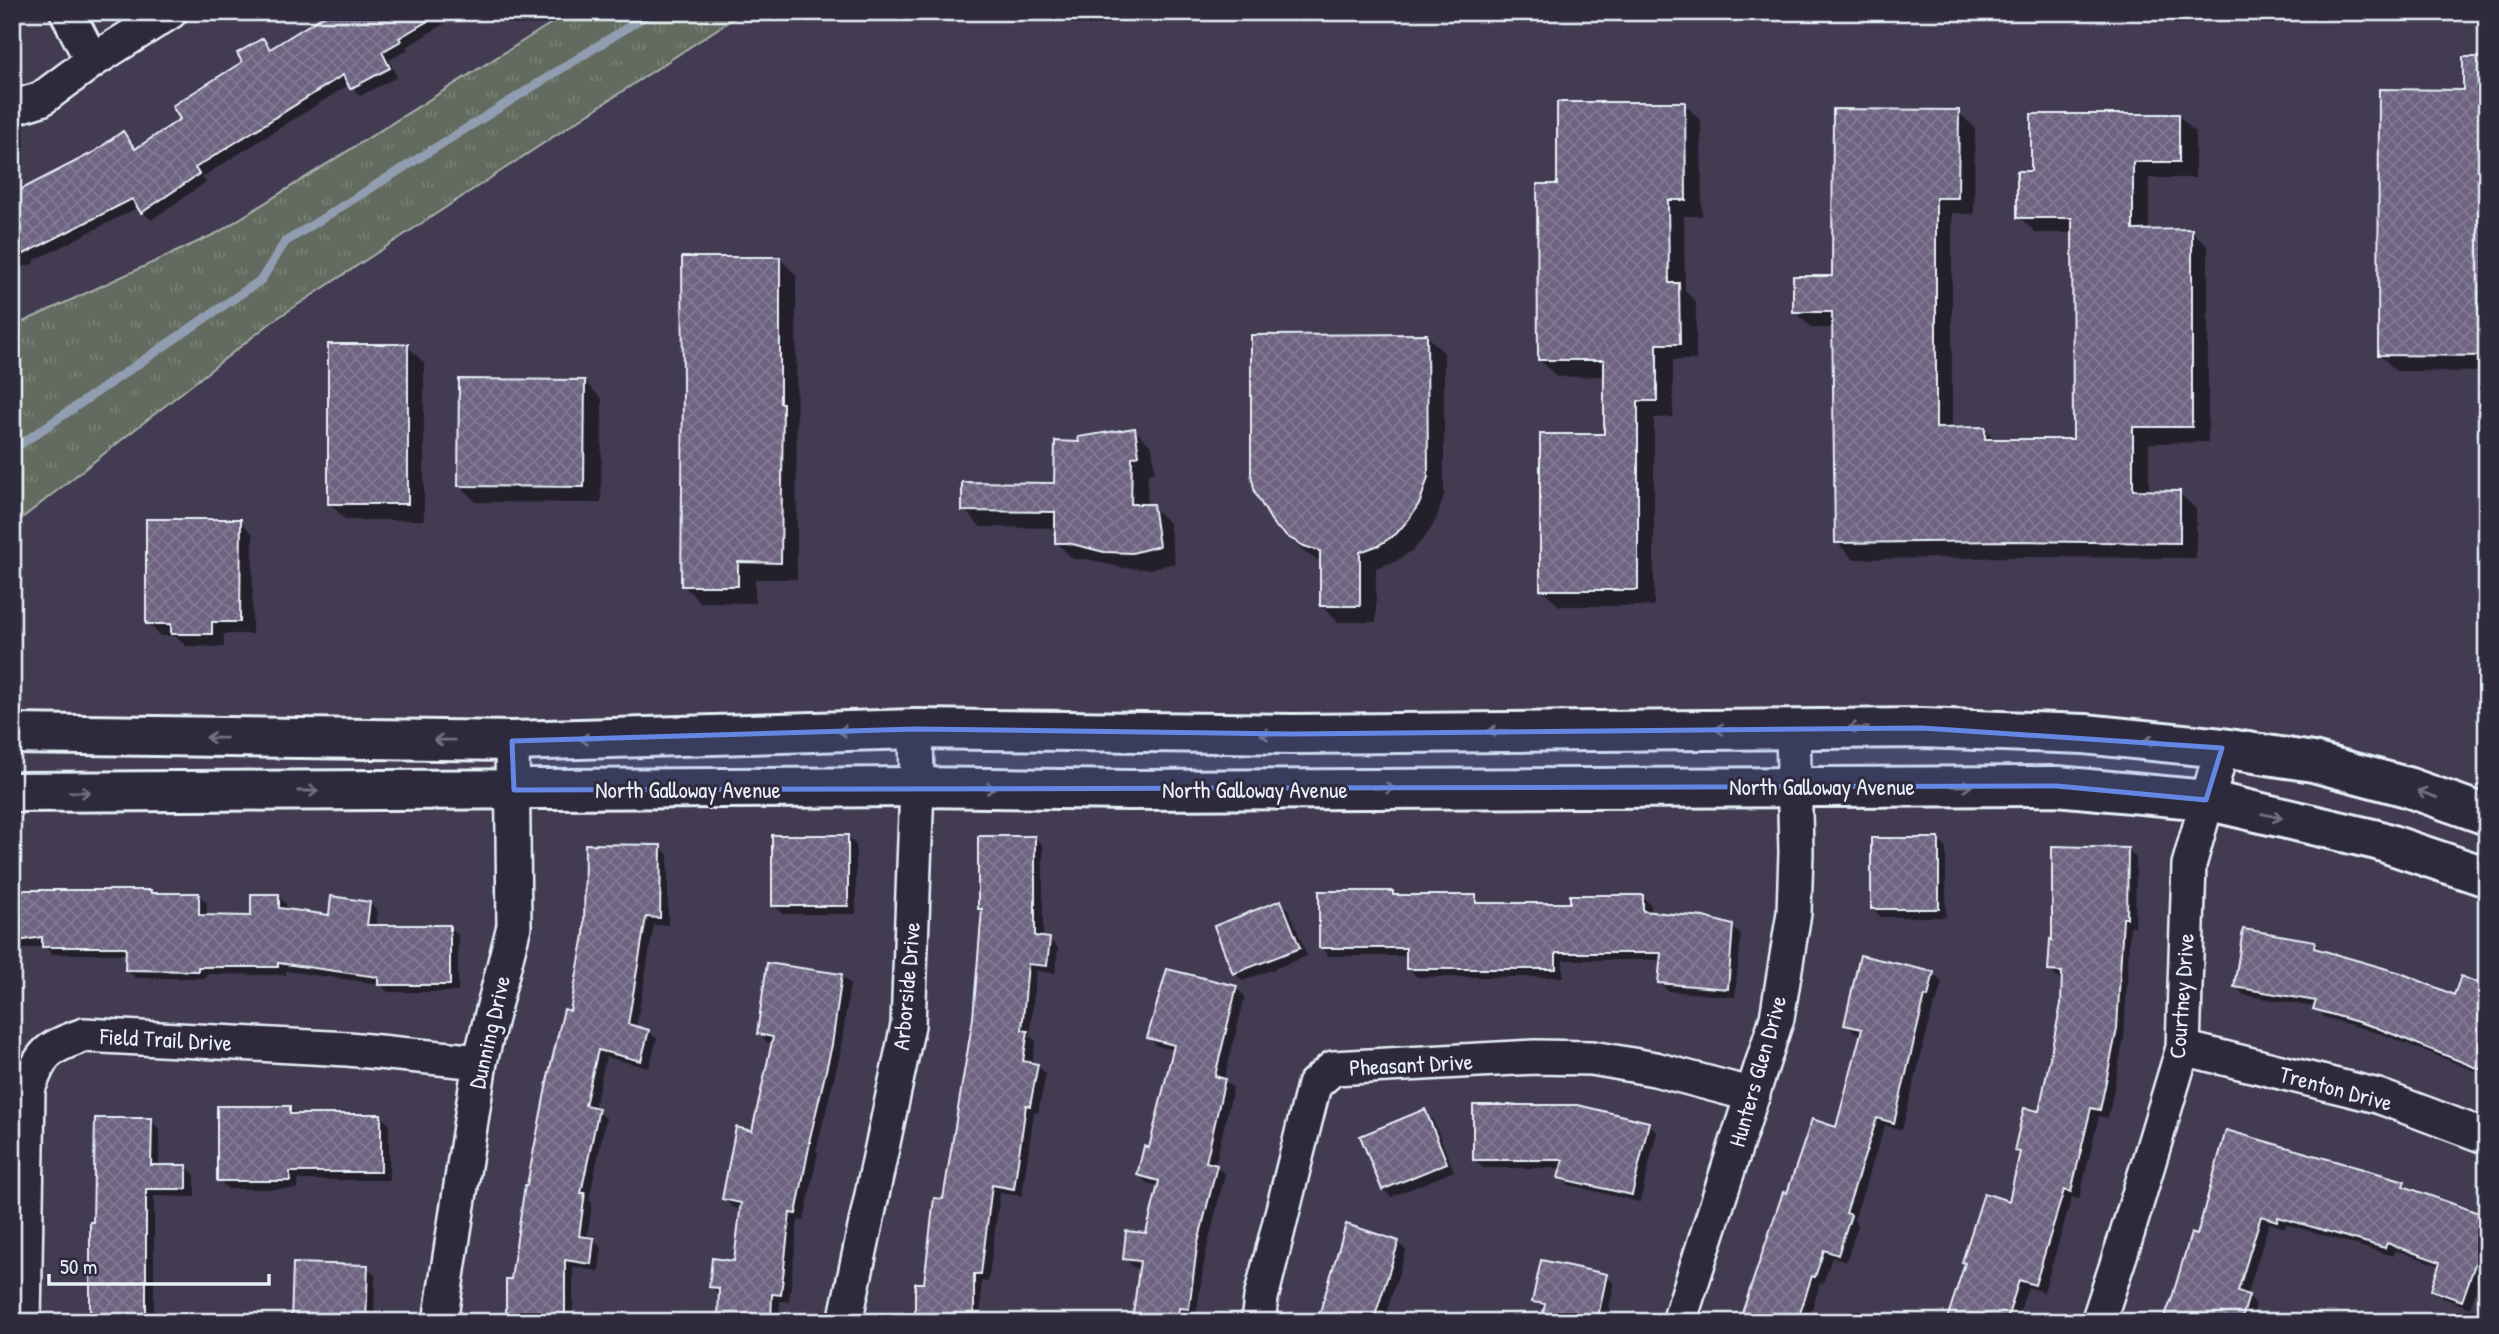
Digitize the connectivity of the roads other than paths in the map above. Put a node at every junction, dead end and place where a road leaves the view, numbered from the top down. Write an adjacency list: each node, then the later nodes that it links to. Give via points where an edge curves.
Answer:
1 (67, 12): 3 (street)
2 (170, 12): 3 (street)
3 (92, 61): 4 (street, via 41,99)
4 (12, 108)
5 (916, 729): 6 (main road, one-way to 5, via 1293,734); 8 (main road, one-way to 8); 11 (street, Arborside Drive)
6 (1793, 729): 9 (main road, one-way to 6, via 2085,734); 10 (street, Hunters Glen Drive)
7 (12, 734): 8 (main road, one-way to 7)
8 (512, 741): 12 (street, Dunning Drive)
9 (2222, 748): 14 (street, Courtney Drive); 15 (main road, one-way to 9, via 2313,762)
10 (1796, 786): 11 (main road, North Galloway Avenue, one-way to 10); 14 (main road, North Galloway Avenue, one-way to 14, via 2057,786); 19 (street, Hunters Glen Drive, via 1794,913 1777,1018)
11 (917, 787): 12 (main road, North Galloway Avenue); 23 (street, Arborside Drive, via 908,1025)
12 (514, 790): 13 (main road, North Galloway Avenue, one-way to 12); 18 (street, Dunning Drive, via 514,926)
13 (12, 792)
14 (2206, 800): 16 (main road, North Galloway Avenue, one-way to 16, via 2377,840); 17 (street, Courtney Drive, via 2189,864)
15 (2487, 815)
16 (2487, 877)
17 (2183, 1048): 20 (street, Trenton Drive, via 2378,1096); 26 (street, Courtney Drive)
18 (480, 1062): 21 (street, Field Trail Drive, via 348,1049 85,1035 53,1046 40,1060 28,1089); 22 (street, Dunning Drive)
19 (1753, 1095): 24 (street, Pheasant Drive, via 1592,1058 1333,1068 1314,1085); 25 (street, Hunters Glen Drive)
20 (2487, 1137)
21 (24, 1322)
22 (440, 1322)
23 (845, 1322)
24 (1258, 1322)
25 (1679, 1322)
26 (2098, 1322)

